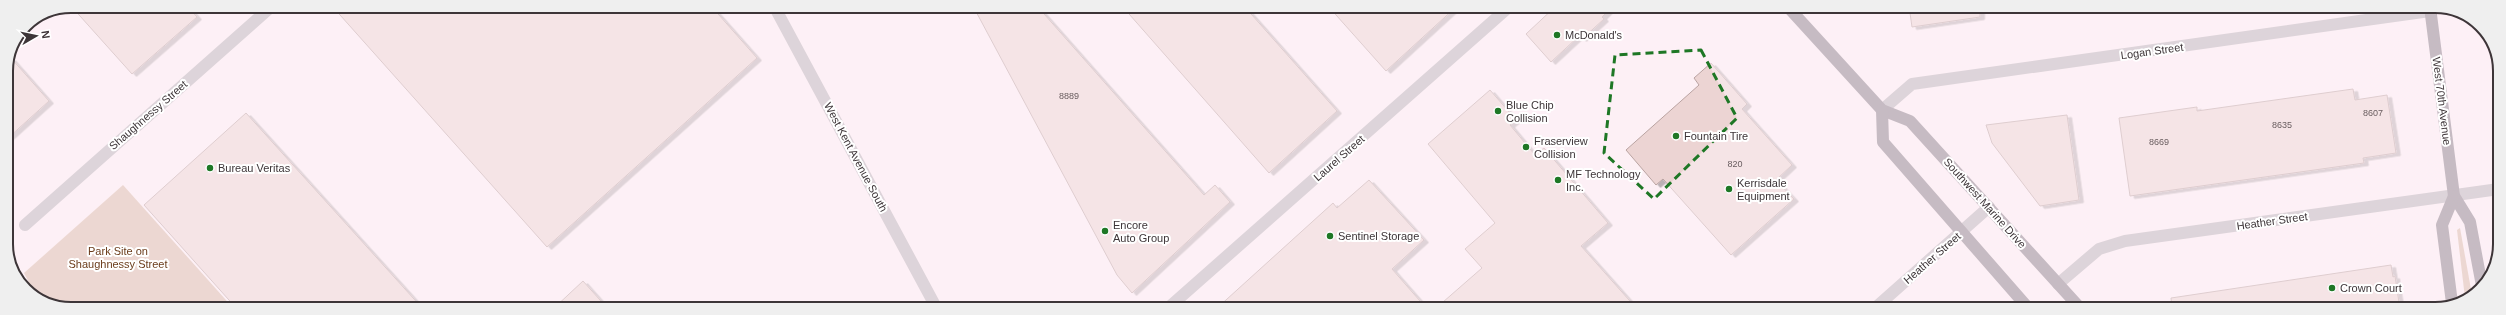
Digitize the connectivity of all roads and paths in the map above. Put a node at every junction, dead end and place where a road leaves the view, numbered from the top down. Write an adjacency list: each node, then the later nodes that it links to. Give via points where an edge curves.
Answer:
1 (264, 13): 11 (street, Shaughnessy Street)
2 (778, 13): 16 (street, West Kent Avenue South)
3 (1502, 13): 17 (street, Laurel Street)
4 (1793, 13): 7 (main road, Southwest Marine Drive)
5 (2402, 13): 7 (street, Logan Street, via 1912,84)
6 (2431, 13): 9 (main road, West 70th Avenue)
7 (1882, 110): 10 (main road, Southwest Marine Drive, via 1910,121); 12 (main road, via 1884,142)
8 (2493, 190): 9 (street, Heather Street)
9 (2454, 196): 13 (main road, West 70th Avenue, via 2470,222); 14 (street, Heather Street, via 2125,241 2099,249); 15 (main road, West 70th Avenue, via 2442,225)
10 (1989, 208): 12 (street, Heather Street); 14 (main road, Southwest Marine Drive)
11 (25, 225)
12 (1962, 232): 18 (street, Heather Street); 19 (main road)
13 (2481, 279)
14 (2058, 284): 20 (main road, Southwest Marine Drive)
15 (2452, 299)
16 (932, 302)
17 (1175, 302)
18 (1882, 302)
19 (2023, 302)
20 (2075, 302)

